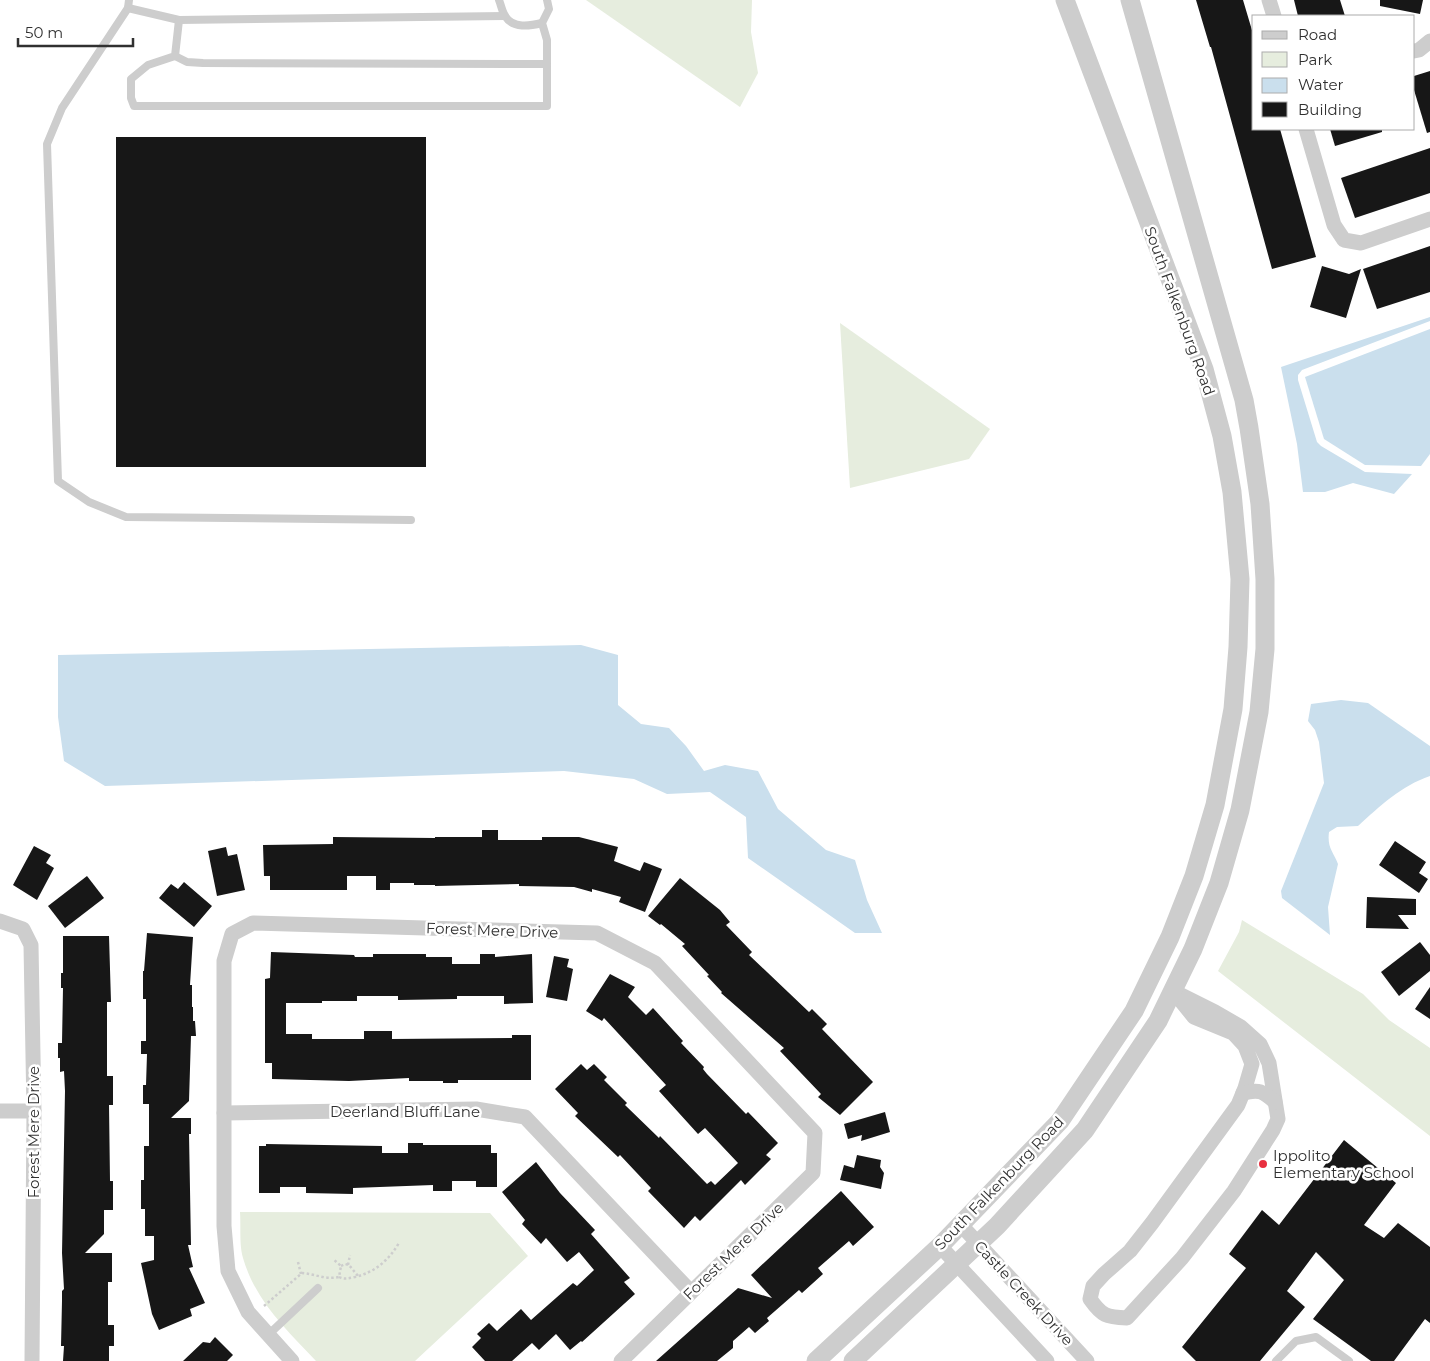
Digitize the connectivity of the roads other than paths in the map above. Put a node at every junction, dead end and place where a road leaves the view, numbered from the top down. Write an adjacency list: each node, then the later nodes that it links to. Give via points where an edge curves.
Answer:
1 (499, 0): 8 (lane)
2 (547, 0): 10 (lane, via 550,9)
3 (1065, 0): 18 (street, South Falkenburg Road, via 1204,369 1222,436 1232,492 1240,579 1233,709 1215,805)
4 (1130, 0): 20 (street, South Falkenburg Road, via 1244,400 1260,504 1265,579 1265,649 1260,712 1240,810 1219,883)
5 (1269, 0): 7 (street)
6 (129, 4): 9 (lane); 17 (lane, via 62,108 47,144 58,481 89,502 126,517)
7 (1274, 15)
8 (505, 16): 9 (lane); 10 (lane, via 512,24 529,27)
9 (179, 20): 13 (lane)
10 (542, 23): 14 (lane, via 547,40)
11 (1430, 41): 12 (street)
12 (1415, 51)
13 (175, 56): 14 (lane, via 187,62 204,63); 14 (lane, via 148,65 130,80 134,106 547,106)
14 (547, 64)
15 (1306, 130): 16 (street, via 1334,224 1344,240 1360,243)
16 (1430, 219)
17 (411, 520)
18 (1194, 876): 20 (street, via 1191,901 1165,964 1166,979); 26 (street, South Falkenburg Road, via 1170,937 1129,1018 1060,1121)
19 (0, 921): 24 (street, Forest Mere Drive, via 23,929 31,945)
20 (1173, 991): 21 (street, via 1194,1017 1232,1033 1244,1046 1252,1064); 22 (street, via 1234,1023 1260,1044 1269,1063); 27 (street, South Falkenburg Road, via 1158,1021 1085,1130)
21 (1243, 1093): 22 (street, via 1255,1090 1265,1093); 22 (street, via 1238,1105 1152,1223 1093,1286 1090,1300 1099,1312 1109,1317 1127,1318 1182,1258 1234,1191 1273,1130 1278,1119)
22 (1275, 1102)
23 (0, 1111): 24 (street)
24 (34, 1111): 34 (street, Forest Mere Drive)
25 (224, 1113): 31 (street, Deerland Bluff Lane, via 476,1109 525,1117); 31 (street, Forest Mere Drive, via 224,961 232,934 253,923 597,933 656,963 815,1133 813,1173); 32 (street, Forest Mere Drive, via 224,1226 228,1271 248,1312)
26 (961, 1225): 27 (street, Castle Creek Drive); 28 (street, South Falkenburg Road)
27 (978, 1244): 29 (street, South Falkenburg Road); 40 (street, Castle Creek Drive)
28 (940, 1246): 29 (street, Castle Creek Drive); 37 (street, South Falkenburg Road)
29 (957, 1264): 38 (street, South Falkenburg Road); 39 (street, Castle Creek Drive)
30 (318, 1288): 32 (lane)
31 (691, 1292): 36 (street, Forest Mere Drive)
32 (268, 1335): 35 (street, Forest Mere Drive)
33 (1280, 1360): 41 (lane, via 1296,1340 1316,1337)
34 (32, 1361)
35 (292, 1361)
36 (621, 1361)
37 (816, 1361)
38 (853, 1361)
39 (1047, 1361)
40 (1087, 1361)
41 (1349, 1361)

